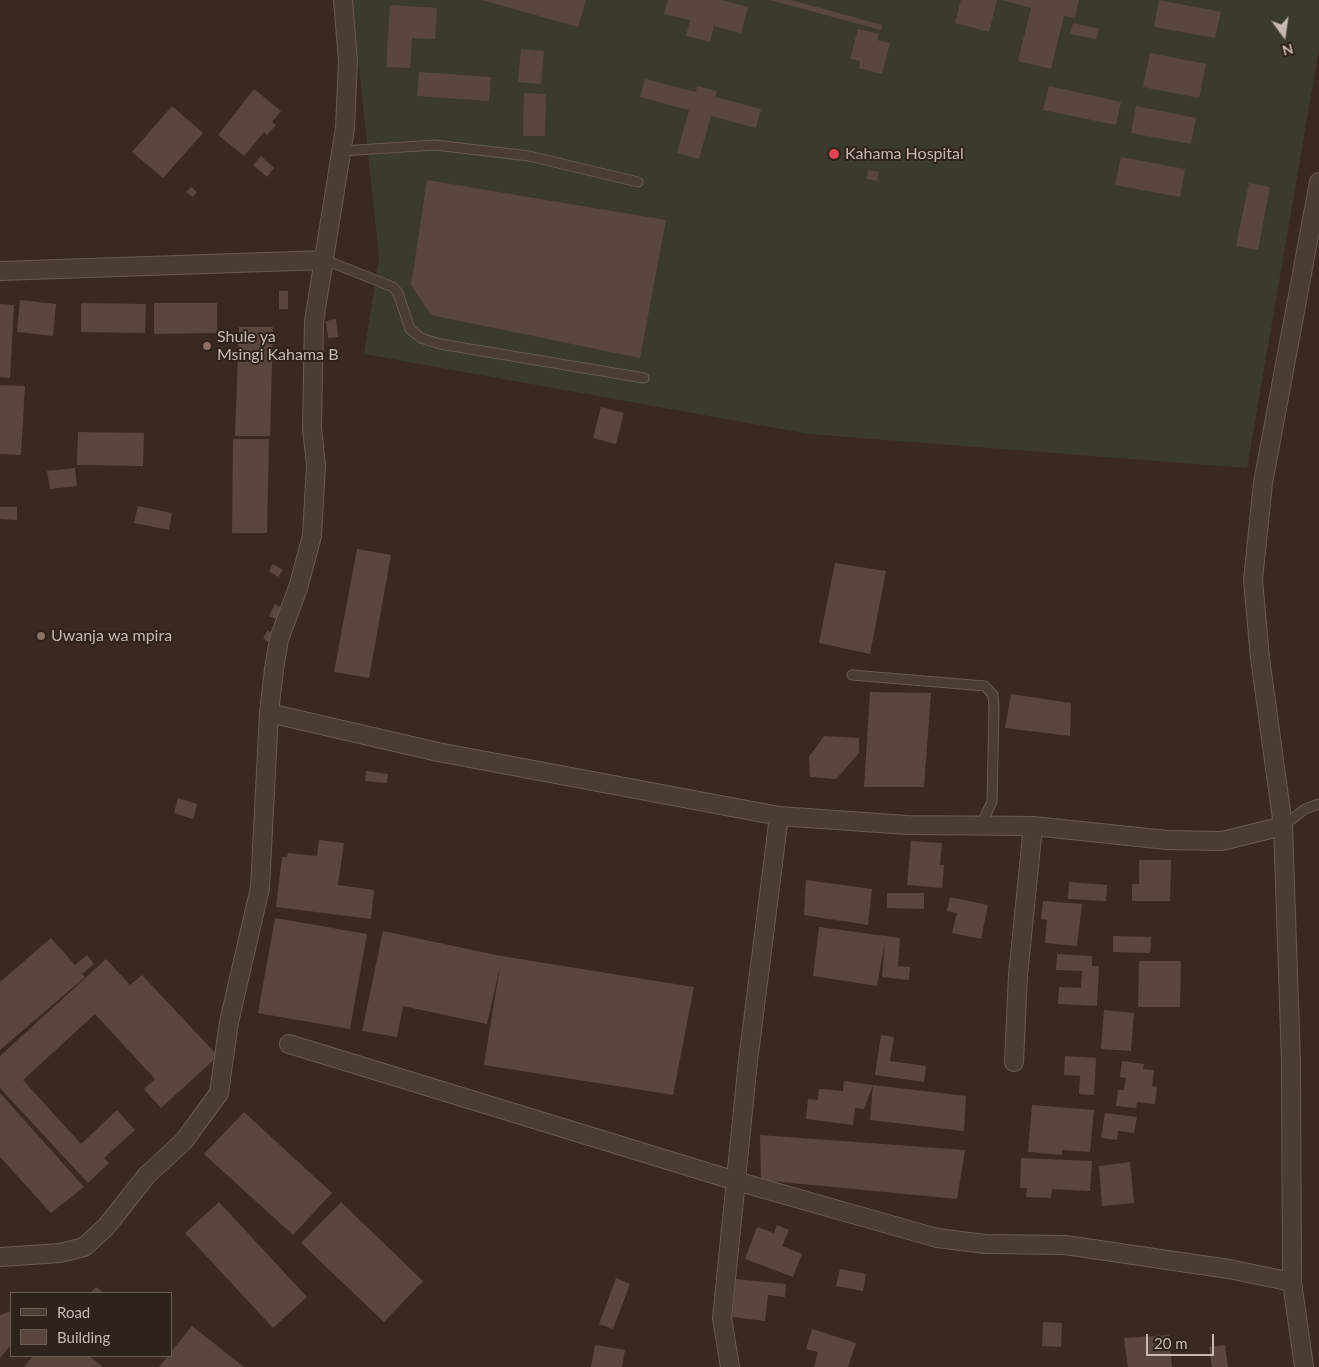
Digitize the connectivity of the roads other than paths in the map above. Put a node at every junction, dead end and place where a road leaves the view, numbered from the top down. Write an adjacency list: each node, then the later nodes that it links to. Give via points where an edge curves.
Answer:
1 (343, 0): 2 (street, via 348,61)
2 (342, 151): 3 (lane, via 435,145 528,156); 5 (street)
3 (638, 182)
4 (1319, 182): 14 (street, via 1263,483 1253,580)
5 (325, 260): 6 (street); 7 (lane, via 393,287 410,329 421,338 440,344); 9 (street, via 314,321 312,428 316,465 312,536 298,588 279,639)
6 (0, 271)
7 (644, 378)
8 (852, 676): 12 (lane, via 985,686 993,695 992,802)
9 (268, 712): 11 (street, via 438,752); 18 (street, via 260,888 229,1022 219,1093 184,1141 147,1175 106,1227 84,1247 60,1253)
10 (1319, 804): 14 (lane, via 1305,809)
11 (779, 816): 12 (street); 17 (street)
12 (980, 826): 13 (street)
13 (1033, 826): 14 (street, via 1167,840 1222,841); 16 (street, via 1018,974)
14 (1283, 826): 19 (street, via 1292,1062)
15 (290, 1044): 17 (street)
16 (1014, 1062)
17 (736, 1181): 19 (street, via 937,1238 985,1244 1065,1245 1230,1269); 20 (street, via 722,1318)
18 (0, 1257)
19 (1292, 1282): 21 (street)
20 (730, 1367)
21 (1304, 1367)

